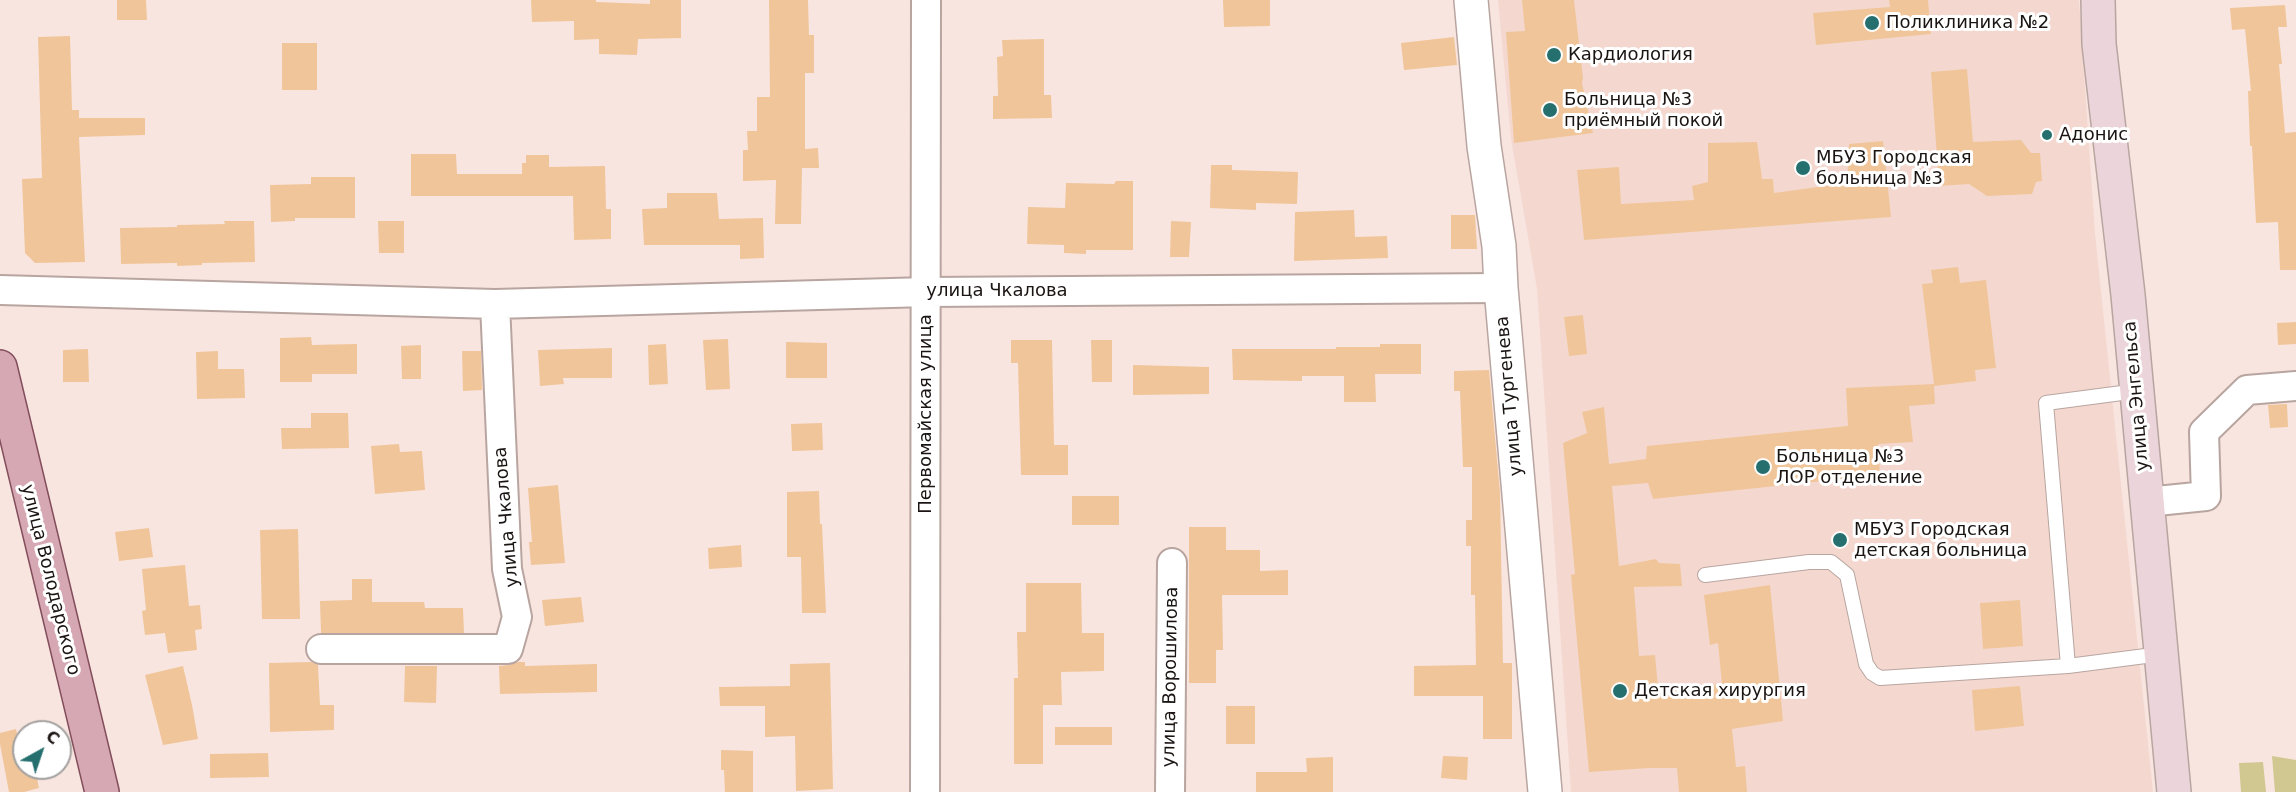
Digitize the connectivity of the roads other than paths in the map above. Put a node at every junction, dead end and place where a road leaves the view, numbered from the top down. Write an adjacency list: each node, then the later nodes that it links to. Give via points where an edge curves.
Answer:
1 (926, 0): 6 (street, Первомайская улица)
2 (1471, 0): 4 (street, улица Тургенева)
3 (2098, 0): 10 (main road, улица Энгельса, via 2099,44)
4 (1501, 288): 6 (street, улица Чкалова); 20 (street, улица Тургенева)
5 (0, 290): 7 (street, улица Чкалова)
6 (927, 292): 7 (street, улица Чкалова); 18 (street, Первомайская улица)
7 (495, 304): 14 (street, улица Чкалова, via 507,569 518,617 508,649)
8 (0, 367): 17 (main road, улица Володарского)
9 (2296, 386): 11 (street, via 2247,390 2204,432 2206,496)
10 (2137, 391): 11 (main road, улица Энгельса); 16 (lane, via 2046,403)
11 (2147, 502): 15 (main road, улица Энгельса)
12 (1172, 562): 19 (street, улица Ворошилова)
13 (1705, 575): 16 (lane, via 1809,561 1831,562 1847,575 1866,664 1880,678)
14 (321, 649)
15 (2161, 654): 16 (lane); 21 (main road, улица Энгельса)
16 (2068, 666)
17 (102, 792)
18 (925, 792)
19 (1170, 792)
20 (1545, 792)
21 (2174, 792)

